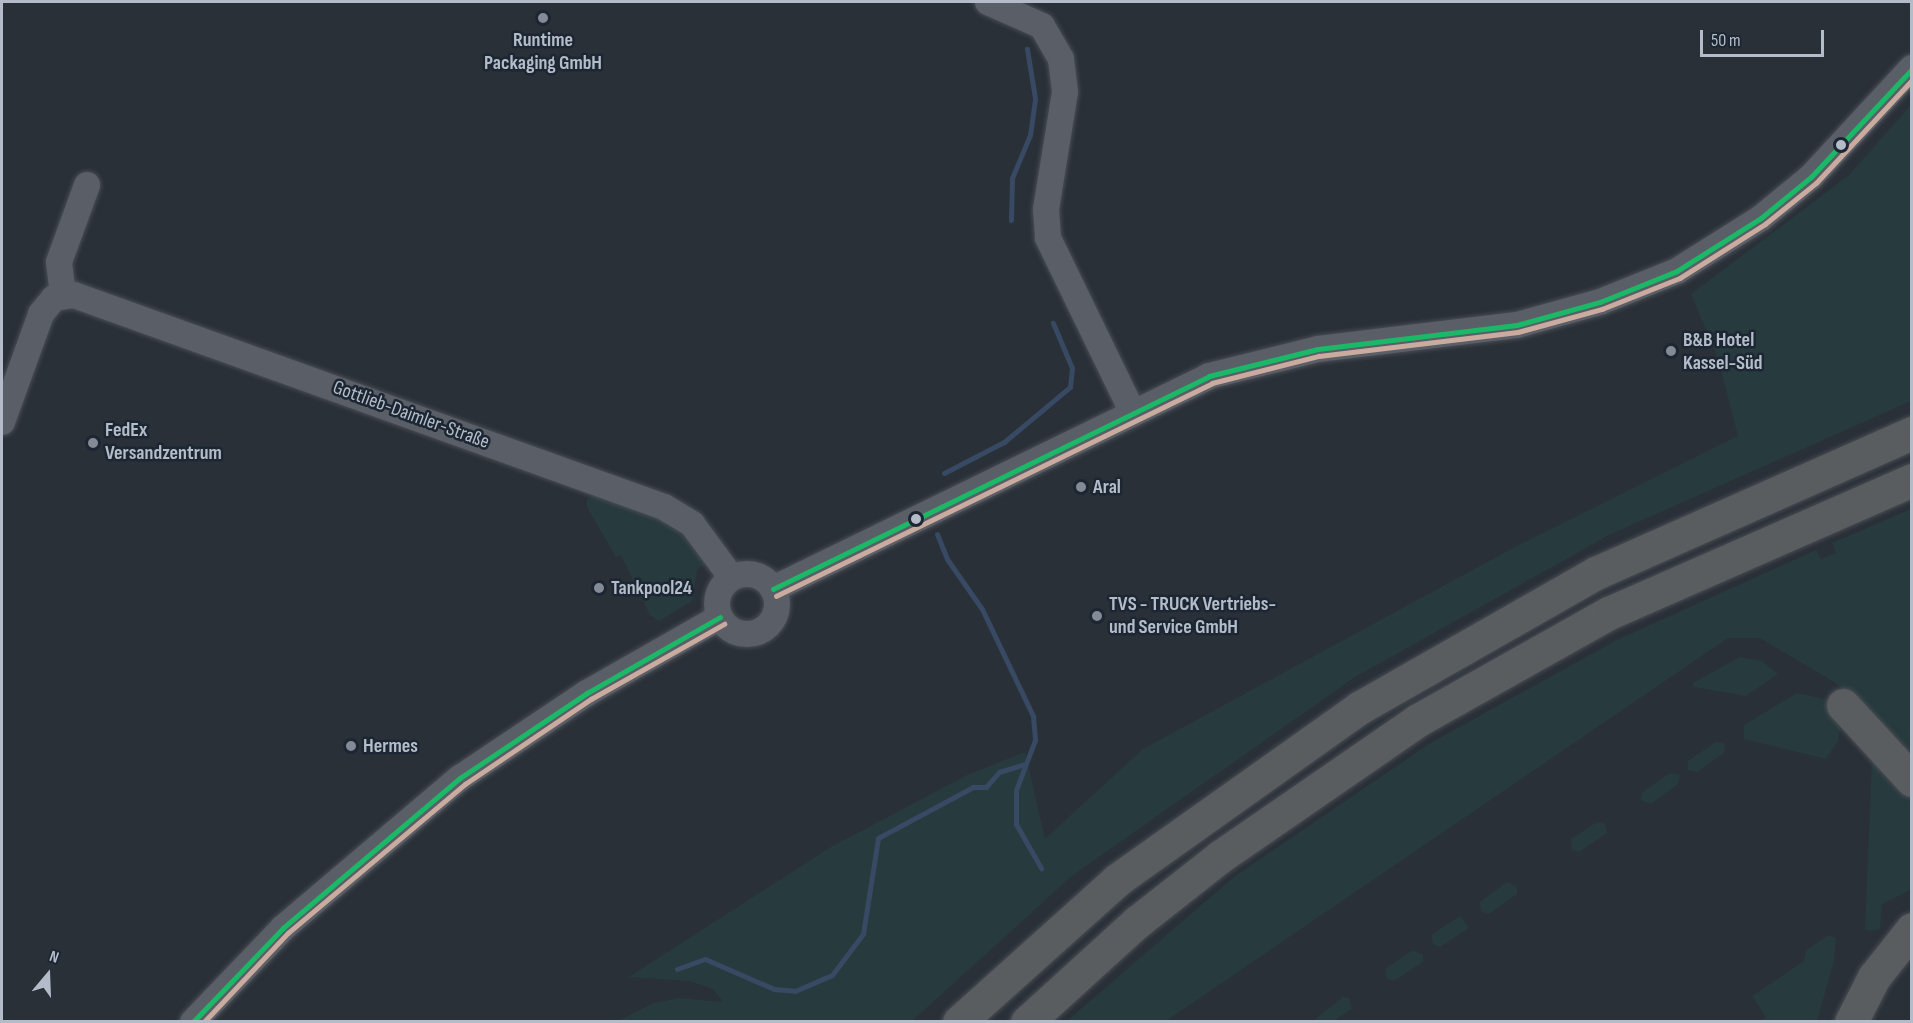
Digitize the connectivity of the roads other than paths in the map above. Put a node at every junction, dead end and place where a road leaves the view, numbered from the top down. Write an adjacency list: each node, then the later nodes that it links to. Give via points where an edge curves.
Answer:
1 (988, 2): 5 (street, via 1042,26 1061,59 1065,92 1046,209 1048,238)
2 (1911, 68): 5 (street, via 1811,177 1761,218 1677,271 1600,302 1517,325 1263,361 1209,376)
3 (87, 185): 4 (street, via 59,262)
4 (63, 295): 6 (street, via 41,314); 9 (street, Gottlieb-Daimler-Straße, via 92,299 664,507 692,524)
5 (1133, 413): 10 (street)
6 (2, 422)
7 (1911, 433): 16 (highway, via 1596,573 1359,708 1117,880)
8 (1911, 480): 17 (highway, via 1609,613 1418,720 1221,856 1137,922)
9 (732, 578): 10 (street, via 755,575); 11 (street, via 718,595)
10 (773, 589): 11 (street, via 774,616 761,630 743,633)
11 (720, 618): 15 (street, via 587,693 460,778 283,928)
12 (1843, 705): 13 (highway)
13 (1911, 780)
14 (1911, 929): 18 (highway, via 1874,976)
15 (193, 1022)
16 (959, 1022)
17 (1027, 1022)
18 (1851, 1022)

